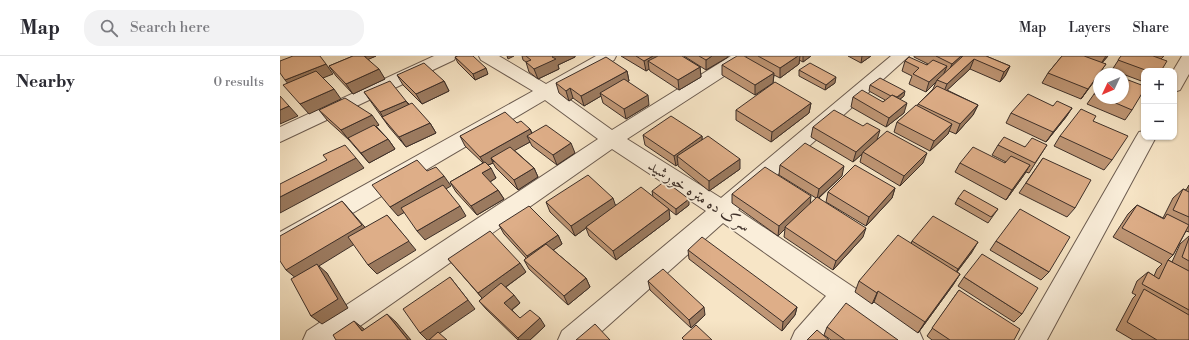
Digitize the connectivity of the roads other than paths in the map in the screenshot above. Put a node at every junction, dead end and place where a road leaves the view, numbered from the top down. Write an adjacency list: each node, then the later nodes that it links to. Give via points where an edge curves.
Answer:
1 (448, 56): 9 (street)
2 (487, 56): 8 (street, سرک ده متره خورشید)
3 (608, 56): 8 (street)
4 (743, 56): 10 (street)
5 (902, 56): 12 (street)
6 (1189, 58): 7 (street)
7 (1177, 80)
8 (545, 91): 10 (street, سرک ده متره خورشید); 13 (street)
9 (280, 135)
10 (612, 139): 12 (street, سرک ده متره خورشید); 15 (street)
11 (1144, 140): 19 (street)
12 (722, 210): 14 (street, سرک ده متره خورشید); 16 (street)
13 (280, 244)
14 (844, 294): 17 (street); 18 (street, سرک ده متره خورشید)
15 (317, 340)
16 (572, 340)
17 (805, 340)
18 (909, 340)
19 (1033, 340)

